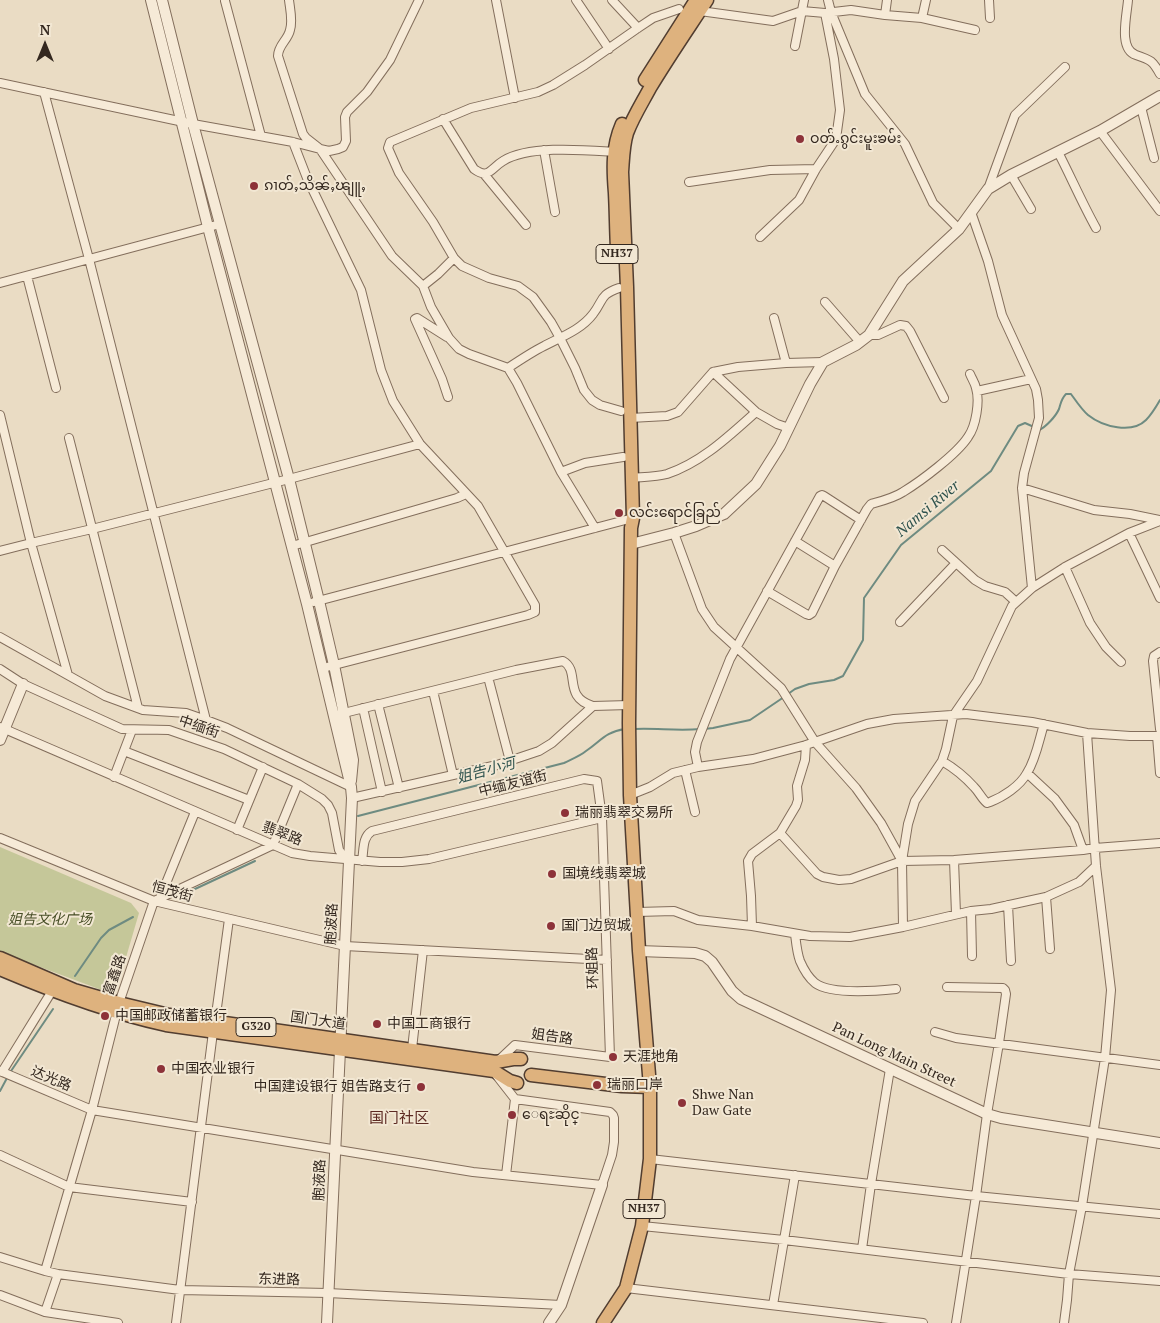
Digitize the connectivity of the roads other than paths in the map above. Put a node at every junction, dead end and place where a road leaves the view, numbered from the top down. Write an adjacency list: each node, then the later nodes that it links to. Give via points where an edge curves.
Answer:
1 (151, 0): 35 (street)
2 (162, 0): 36 (street)
3 (289, 0): 40 (street, via 291,28 278,50 278,56 303,134)
4 (419, 0): 40 (street, via 390,60 367,92 347,112 343,147 328,151)
5 (496, 0): 32 (street)
6 (576, 0): 26 (street)
7 (612, 0): 23 (street)
8 (676, 0): 19 (street)
9 (804, 0): 17 (street)
10 (828, 0): 18 (street)
11 (887, 0): 20 (street)
12 (926, 0): 21 (street)
13 (989, 0): 22 (street)
14 (1128, 0): 28 (street, via 1127,48 1148,59)
15 (225, 2): 38 (street)
16 (701, 4): 17 (street, via 773,21); 19 (highway, NH37); 87 (highway, NH37, via 633,117 626,135 622,172 627,287)
17 (802, 11): 18 (street); 25 (street)
18 (828, 12): 20 (street, via 851,10); 45 (street, via 840,110 836,139); 58 (street, via 865,94 905,144 933,203)
19 (681, 14): 23 (street, via 653,18); 42 (highway, NH37, via 625,115)
20 (885, 16): 21 (street)
21 (922, 18): 24 (street)
22 (990, 18)
23 (638, 28): 26 (street)
24 (975, 30)
25 (795, 46)
26 (609, 49): 32 (street, via 553,85)
27 (1065, 67): 49 (street, via 1015,116)
28 (1160, 74)
29 (0, 82): 30 (street)
30 (44, 92): 35 (street); 61 (street)
31 (1160, 96): 33 (street)
32 (515, 98): 34 (street, via 471,108)
33 (1141, 107): 37 (street); 44 (street)
34 (443, 119): 46 (street, via 474,169); 60 (street, via 390,142 388,148 399,173)
35 (182, 121): 36 (street); 56 (street)
36 (193, 124): 38 (street); 54 (street)
37 (1100, 131): 43 (street); 51 (street)
38 (262, 136): 39 (street)
39 (293, 142): 40 (street); 91 (street, via 361,290 381,370 393,401)
40 (320, 149): 64 (street, via 392,256)
41 (544, 150): 42 (street); 46 (street, via 503,160); 52 (street)
42 (614, 152): 65 (highway, NH37)
43 (1058, 152): 47 (street); 57 (street)
44 (1154, 158)
45 (816, 169): 48 (street, via 770,170); 59 (street, via 799,200)
46 (484, 174): 55 (street)
47 (1011, 175): 49 (street); 50 (street)
48 (689, 182)
49 (988, 189): 53 (street)
50 (1031, 209)
51 (1160, 211)
52 (555, 212)
53 (971, 212): 58 (street); 79 (street, via 1002,315)
54 (220, 224): 56 (street); 67 (street)
55 (526, 225)
56 (208, 227): 61 (street); 68 (street)
57 (1096, 228)
58 (959, 229): 70 (street, via 903,282)
59 (760, 237)
60 (454, 258): 64 (street); 72 (street, via 462,266 518,286 533,297)
61 (89, 259): 62 (street); 99 (street)
62 (27, 276): 63 (street); 80 (street)
63 (0, 283)
64 (423, 286): 71 (street)
65 (619, 288): 72 (street, via 603,296 583,324); 87 (highway, NH37)
66 (825, 302): 73 (street)
67 (244, 314): 68 (street); 81 (street)
68 (232, 317): 83 (street)
69 (774, 318): 75 (street)
70 (869, 335): 73 (street); 85 (street, via 906,326)
71 (449, 338): 76 (street, via 459,349); 84 (street, via 415,319)
72 (560, 338): 76 (street); 87 (street, via 584,390 592,400)
73 (860, 342): 74 (street)
74 (823, 362): 75 (street); 89 (street)
75 (786, 363): 77 (street)
76 (508, 368): 93 (street)
77 (713, 372): 86 (street); 87 (street, via 678,412 667,416)
78 (970, 374): 82 (street)
79 (1031, 379): 82 (street); 97 (street, via 1036,389 1039,418)
80 (56, 388)
81 (264, 388): 83 (street); 95 (street)
82 (977, 391): 100 (street, via 975,420 969,436 957,450 903,492 871,504)
83 (252, 392): 96 (street)
84 (448, 397)
85 (944, 398)
86 (756, 412): 89 (street); 94 (street, via 727,438 687,466 665,475)
87 (626, 415): 92 (highway, NH37); 94 (highway, NH37)
88 (0, 417): 109 (street)
89 (789, 428): 105 (street, via 756,484 724,514)
90 (69, 438): 104 (street)
91 (420, 444): 95 (street); 98 (street)
92 (623, 457): 93 (street, via 585,463); 102 (highway, NH37)
93 (561, 472): 103 (street)
94 (632, 478): 102 (highway, NH37)
95 (288, 479): 96 (street); 107 (street)
96 (276, 482): 99 (street); 111 (street)
97 (1022, 488): 101 (street, via 1094,510); 118 (street)
98 (466, 494): 107 (street); 114 (street, via 478,506)
99 (153, 514): 104 (street); 143 (street)
100 (861, 520): 108 (street, via 822,495); 116 (street)
101 (1160, 521): 106 (street)
102 (630, 522): 103 (street); 110 (highway, NH37)
103 (595, 528): 114 (street)
104 (92, 529): 109 (street); 139 (street)
105 (674, 533): 110 (street); 126 (street, via 702,609 714,627)
106 (1129, 533): 117 (street); 120 (street)
107 (304, 542): 111 (street); 121 (street)
108 (795, 542): 116 (street); 119 (street)
109 (31, 543): 113 (street); 132 (street)
110 (631, 544): 137 (highway, NH37)
111 (292, 546): 123 (street)
112 (942, 550): 115 (street)
113 (0, 551)
114 (505, 552): 121 (street); 129 (street, via 535,606 532,614)
115 (956, 563): 122 (street, via 975,580 1005,592); 124 (street)
116 (835, 566): 119 (street, via 809,615)
117 (1065, 567): 118 (street); 128 (street, via 1090,623)
118 (1032, 588): 122 (street)
119 (767, 591): 126 (street)
120 (1160, 598)
121 (319, 601): 123 (street); 129 (street)
122 (1016, 602): 142 (street, via 977,681)
123 (307, 604): 130 (street)
124 (900, 622)
125 (0, 637): 132 (street)
126 (736, 648): 150 (street, via 781,688); 156 (street, via 696,742)
127 (1160, 652): 148 (street, via 1153,661)
128 (1121, 662)
129 (334, 665): 130 (street); 141 (street)
130 (323, 668): 141 (street)
131 (0, 669): 134 (street, 中缅街)
132 (68, 675): 139 (street, via 105,696)
133 (488, 677): 135 (street); 138 (street, via 563,661 570,669 575,694); 153 (street)
134 (23, 684): 145 (street); 146 (street, 中缅街, via 122,729)
135 (432, 691): 136 (street); 160 (street)
136 (378, 704): 140 (street); 164 (street)
137 (629, 705): 138 (street); 166 (highway, NH37)
138 (592, 706): 153 (street, via 552,743)
139 (138, 708): 143 (street, via 186,713)
140 (363, 708): 141 (street); 165 (street)
141 (339, 714): 163 (street, 胞波路)
142 (953, 716): 144 (street, via 966,714); 150 (street, via 881,721); 154 (street)
143 (206, 720): 163 (street)
144 (1044, 724): 147 (street); 158 (street)
145 (2, 728): 149 (street); 161 (street, 翡翠路)
146 (132, 730): 152 (street); 155 (street, 中缅街, via 169,730)
147 (1087, 733): 148 (street); 177 (street)
148 (1159, 734): 159 (street)
149 (0, 740)
150 (815, 742): 151 (street); 182 (street, via 881,822)
151 (806, 745): 156 (street, via 753,760); 173 (street, via 797,786 798,800)
152 (124, 751): 161 (street); 168 (street)
153 (510, 761): 160 (street)
154 (942, 761): 158 (street, via 966,779 987,803 1013,788); 182 (street, via 915,801)
155 (263, 767): 162 (street, 中缅街); 168 (street)
156 (698, 767): 157 (street)
157 (685, 770): 166 (street); 170 (street)
158 (1027, 773): 178 (street, via 1055,799 1074,825)
159 (1160, 773)
160 (453, 775): 164 (street)
161 (114, 777): 169 (street, 翡翠路)
162 (298, 784): 176 (street); 179 (street, 中缅街, via 328,805 339,850)
163 (350, 787): 167 (street, 胞波路)
164 (398, 788): 165 (street)
165 (382, 792): 167 (street)
166 (630, 795): 188 (highway, NH37)
167 (352, 798): 179 (street, 胞波路)
168 (249, 800): 172 (street)
169 (196, 812): 172 (street, 翡翠路); 185 (street, 富鑫路)
170 (695, 812)
171 (602, 818): 180 (street, 翡翠路, via 429,859 402,862); 180 (street, 中缅友谊街, via 597,780 584,779 372,831 365,838); 200 (street, 环姐路)
172 (237, 830): 176 (street, 翡翠路)
173 (780, 833): 182 (street, via 823,877 851,879); 191 (street, via 752,854 748,861)
174 (0, 838): 185 (street, 恒茂街)
175 (1160, 843): 177 (street)
176 (273, 845): 179 (street, 翡翠路, via 292,853); 185 (street)
177 (1095, 848): 178 (street); 183 (street)
178 (1083, 850): 181 (street)
179 (350, 860): 180 (street, 翡翠路); 194 (street, 胞波路)
180 (362, 860)
181 (954, 860): 182 (street); 189 (street)
182 (902, 861): 192 (street)
183 (1096, 866): 184 (street, via 1079,882); 213 (street, via 1111,990)
184 (1046, 897): 186 (street); 195 (street)
185 (157, 900): 190 (street, 恒茂街); 206 (street, 富鑫路)
186 (1008, 905): 187 (street); 201 (street)
187 (972, 911): 189 (street); 198 (street)
188 (637, 912): 191 (street, via 674,911 698,920); 197 (highway, NH37)
189 (956, 914): 192 (street)
190 (229, 919): 194 (street, 恒茂街); 207 (street)
191 (752, 926): 193 (street)
192 (903, 927): 193 (street, via 850,937)
193 (795, 934): 204 (street, via 800,960 816,984 840,990)
194 (345, 946): 196 (street, 恒茂街); 210 (street, 胞波路)
195 (1050, 949)
196 (423, 950): 200 (street, 恒茂街); 211 (street)
197 (639, 951): 217 (street, Pan Long Main Street, via 705,956 742,999); 221 (highway, NH37)
198 (972, 956)
199 (0, 958): 206 (highway, 国门大道 / G320)
200 (607, 960): 212 (street, 环姐路)
201 (1011, 961)
202 (0, 969): 205 (highway, 国门大道 / G320)
203 (947, 987): 209 (street, via 1006,990)
204 (896, 989)
205 (52, 991): 206 (highway, 国门大道 / G320); 218 (street)
206 (118, 1007): 207 (highway, 国门大道 / G320, via 169,1015); 223 (street, 富鑫路)
207 (214, 1027): 210 (highway, 国门大道 / G320); 225 (street)
208 (935, 1032): 209 (street)
209 (999, 1043): 213 (street); 224 (street)
210 (340, 1044): 211 (highway, 国门大道 / G320); 216 (highway, 国门大道 / G320); 228 (street, 胞液路)
211 (412, 1049): 216 (highway, 国门大道 / G320)
212 (610, 1057): 216 (street, 姐告路, via 516,1044)
213 (1105, 1058): 215 (street); 226 (street)
214 (521, 1059): 216 (highway, 国门大道 / G320); 219 (highway, via 530,1066); 220 (highway, via 513,1061 507,1071 510,1079)
215 (1160, 1065)
216 (495, 1067): 220 (highway, 国门大道 / G320); 222 (street)
217 (890, 1068): 224 (street, Pan Long Main Street); 233 (street)
218 (2, 1072): 223 (street, 达光路)
219 (531, 1075): 220 (highway, via 528,1080); 221 (highway)
220 (517, 1083)
221 (650, 1087): 230 (highway, NH37)
222 (515, 1099): 231 (street); 234 (street, via 610,1112 614,1118 614,1142)
223 (92, 1110): 225 (street, 达光路); 235 (street, 富鑫路)
224 (987, 1114): 226 (street, Pan Long Main Street); 236 (street)
225 (201, 1128): 228 (street, 达光路); 237 (street)
226 (1093, 1133): 227 (street, Pan Long Main Street); 238 (street)
227 (1160, 1143)
228 (335, 1149): 231 (street, 达光路); 251 (street, 胞液路)
229 (0, 1155): 235 (street)
230 (650, 1159): 232 (street); 240 (highway, NH37)
231 (506, 1175): 234 (street, 达光路)
232 (795, 1175): 233 (street); 241 (street)
233 (871, 1184): 236 (street); 242 (street)
234 (602, 1185): 254 (street)
235 (69, 1187): 237 (street); 245 (street, 富鑫路)
236 (976, 1196): 238 (street); 244 (street)
237 (192, 1202): 250 (street)
238 (1082, 1206): 239 (street); 247 (street)
239 (1160, 1214)
240 (642, 1226): 241 (street); 249 (highway, NH37)
241 (784, 1240): 242 (street); 253 (street)
242 (862, 1249): 244 (street)
243 (0, 1257): 245 (street, 东进路)
244 (966, 1262): 247 (street); 262 (street)
245 (45, 1271): 246 (street, 东进路)
246 (58, 1274): 250 (street, 东进路); 255 (street)
247 (1069, 1274): 248 (street); 263 (street)
248 (1160, 1281)
249 (626, 1288): 253 (street); 260 (highway, NH37)
250 (180, 1290): 251 (street, 东进路); 257 (street)
251 (328, 1293): 254 (street, 东进路); 258 (street, 胞液路)
252 (0, 1295): 255 (street)
253 (773, 1305): 261 (street)
254 (561, 1306): 259 (street)
255 (45, 1312): 256 (street)
256 (118, 1323)
257 (176, 1323)
258 (327, 1323)
259 (549, 1323)
260 (603, 1323)
261 (922, 1323)
262 (956, 1323)
263 (1064, 1323)

